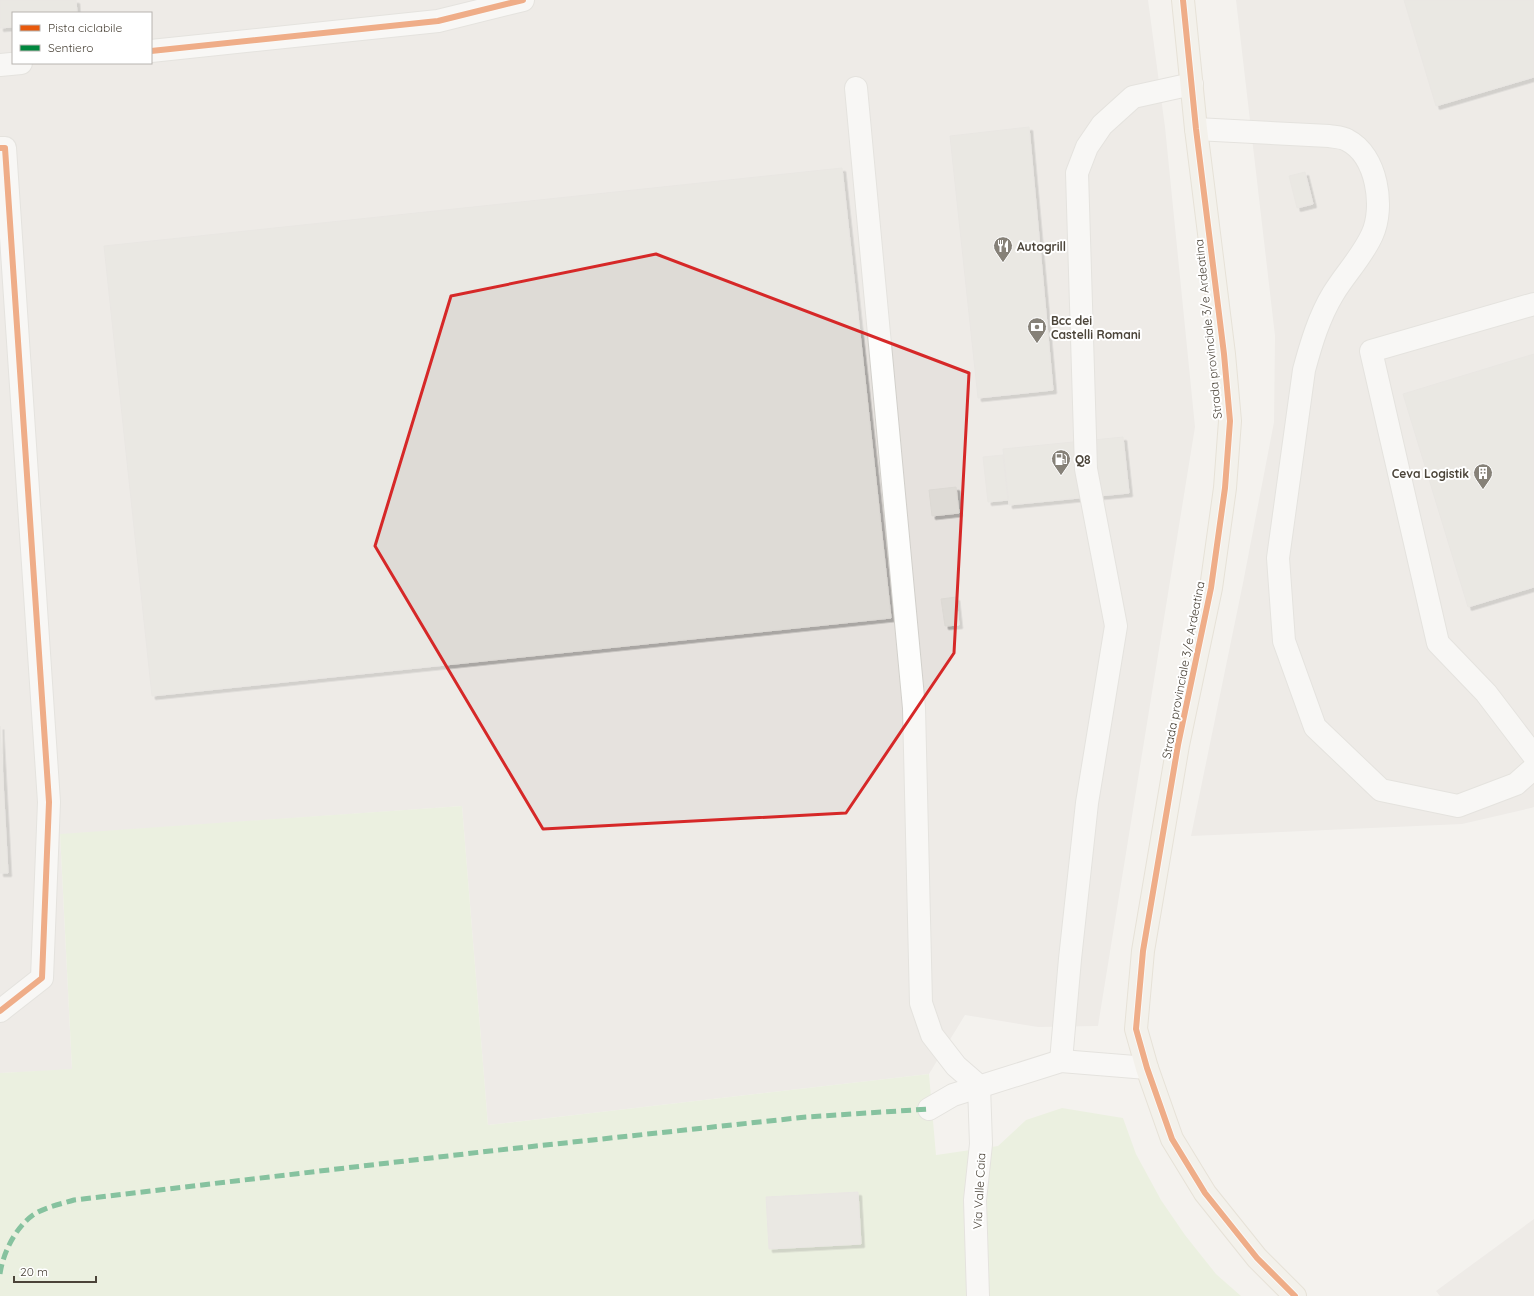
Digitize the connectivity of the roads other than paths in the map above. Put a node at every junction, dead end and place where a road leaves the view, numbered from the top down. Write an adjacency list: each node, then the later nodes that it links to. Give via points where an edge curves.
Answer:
1 (523, 0): 3 (street, via 438,21)
2 (1183, 0): 6 (main road, Strada provinciale 3/e Ardeatina)
3 (152, 51)
4 (12, 64): 5 (street)
5 (0, 65)
6 (1192, 84): 8 (main road, Strada provinciale 3/e Ardeatina); 14 (street, via 1133,97 1102,125 1087,147 1078,173 1086,469 1116,626 1087,803)
7 (856, 88): 16 (street, via 914,708 921,1003 932,1035 956,1066)
8 (1196, 129): 12 (street, via 1329,136 1347,140 1360,150 1369,164 1377,191 1377,222 1372,235 1333,294 1312,341 1304,370 1278,558 1284,641 1315,727 1381,790 1458,806 1516,784); 15 (main road, Strada provinciale 3/e Ardeatina, via 1230,421 1225,488 1211,588 1178,746 1143,951 1136,1029)
9 (0, 148): 13 (street, via 5,148 49,802 42,978)
10 (1534, 304): 11 (street, via 1371,351 1438,643 1486,693)
11 (1534, 756)
12 (1534, 768)
13 (0, 1011)
14 (1061, 1061): 15 (street); 16 (street)
15 (1147, 1068): 19 (main road, Strada provinciale 3/e Ardeatina, via 1172,1139 1205,1193 1257,1258)
16 (979, 1086): 17 (street, via 953,1095); 18 (street, Via Valle Caia, via 981,1144 976,1200)
17 (929, 1109)
18 (978, 1296)
19 (1295, 1296)

